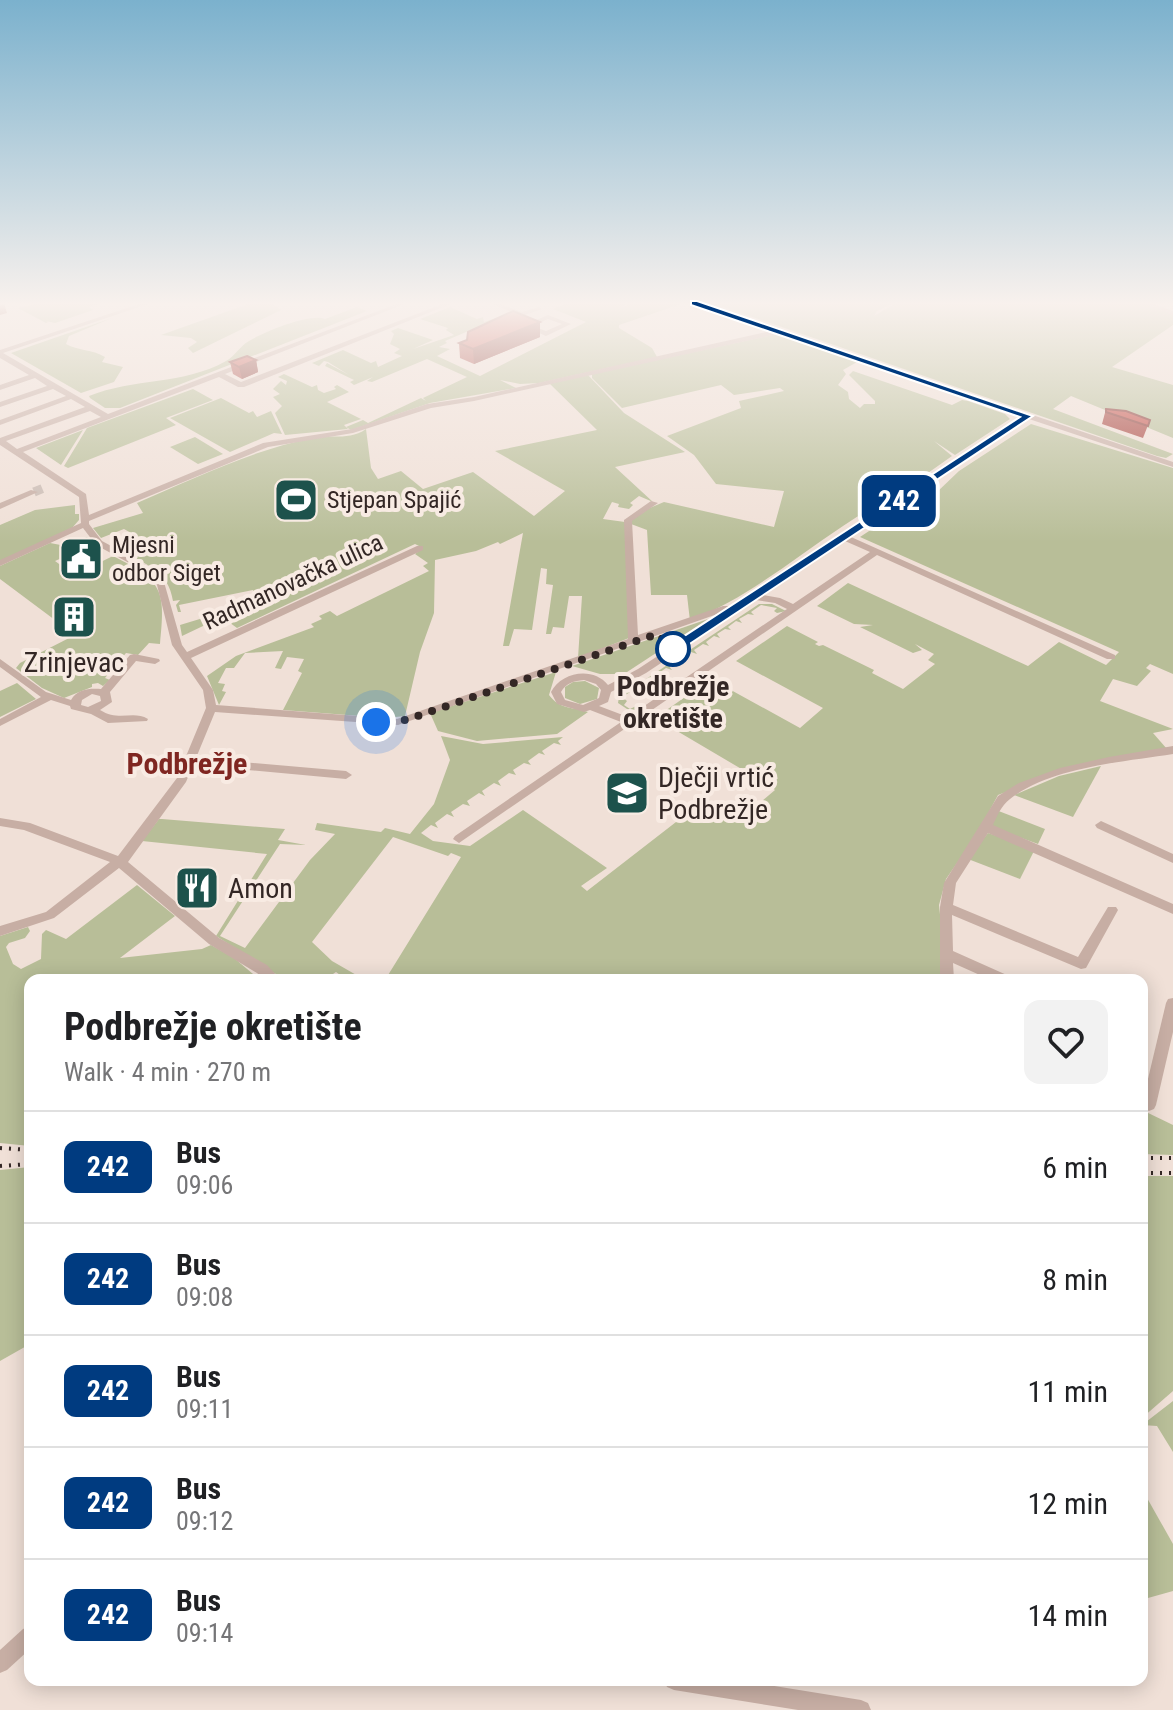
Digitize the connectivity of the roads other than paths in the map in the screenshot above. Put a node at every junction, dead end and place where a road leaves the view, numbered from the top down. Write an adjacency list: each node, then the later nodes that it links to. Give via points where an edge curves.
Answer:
1 (47, 383): 5 (street)
2 (196, 383): 10 (street)
3 (547, 383): 20 (street, via 434,405 353,431 270,444)
4 (932, 383): 9 (street)
5 (53, 386): 6 (street); 7 (street)
6 (71, 397): 8 (street); 11 (street)
7 (0, 405)
8 (90, 408): 10 (street); 12 (street)
9 (1028, 416): 14 (street); 21 (street)
10 (107, 417): 13 (street)
11 (0, 423)
12 (0, 441): 13 (street)
13 (16, 452): 15 (street)
14 (1173, 465)
15 (60, 482): 16 (street); 20 (street, via 82,495)
16 (49, 486)
17 (34, 492): 19 (street)
18 (654, 503): 30 (street, via 628,520)
19 (0, 506)
20 (85, 522): 24 (street); 31 (street, Radmanovačka ulica, via 103,547 159,580)
21 (844, 537): 23 (street); 25 (street)
22 (420, 548): 31 (street, Radmanovačka ulica)
23 (876, 552): 29 (street); 32 (street)
24 (0, 563)
25 (770, 586): 26 (street); 27 (street)
26 (753, 597): 27 (street); 35 (street)
27 (777, 600): 29 (street)
28 (726, 608): 30 (street)
29 (795, 609): 43 (street)
30 (633, 642): 40 (street, via 398,722)
31 (185, 657): 40 (street, Radmanovačka ulica, via 208,690)
32 (1111, 657)
33 (155, 661): 36 (street, via 134,657)
34 (0, 662): 37 (street)
35 (603, 690): 39 (street); 39 (street, via 585,677 569,679 556,692 567,706); 43 (street)
36 (104, 692): 38 (street, via 86,692); 41 (street, via 107,702)
37 (49, 697): 38 (street); 44 (street)
38 (74, 704): 41 (street, via 79,710)
39 (592, 707): 43 (street)
40 (211, 708): 46 (street)
41 (92, 710): 42 (street, via 108,720)
42 (143, 719)
43 (627, 720): 51 (street)
44 (0, 723)
45 (1173, 750): 50 (street, via 1043,779 1006,796)
46 (191, 761): 47 (street); 53 (street, via 171,797)
47 (346, 775)
48 (0, 822): 53 (street, via 26,826)
49 (1101, 825): 52 (street)
50 (986, 827): 54 (street, via 950,883); 55 (street)
51 (459, 839)
52 (1173, 859)
53 (119, 861): 57 (street, via 50,915); 59 (street, via 214,941)
54 (946, 907): 56 (street, via 1081,964); 58 (street)
55 (1173, 909)
56 (1112, 910)
57 (0, 931)
58 (947, 954): 60 (street); 61 (street)
59 (265, 974)
60 (947, 974)
61 (991, 974)
62 (1173, 1003): 63 (street)
63 (1149, 1105)
64 (24, 1641): 65 (street)
65 (0, 1663)
66 (711, 1686): 67 (street)
67 (861, 1710)

